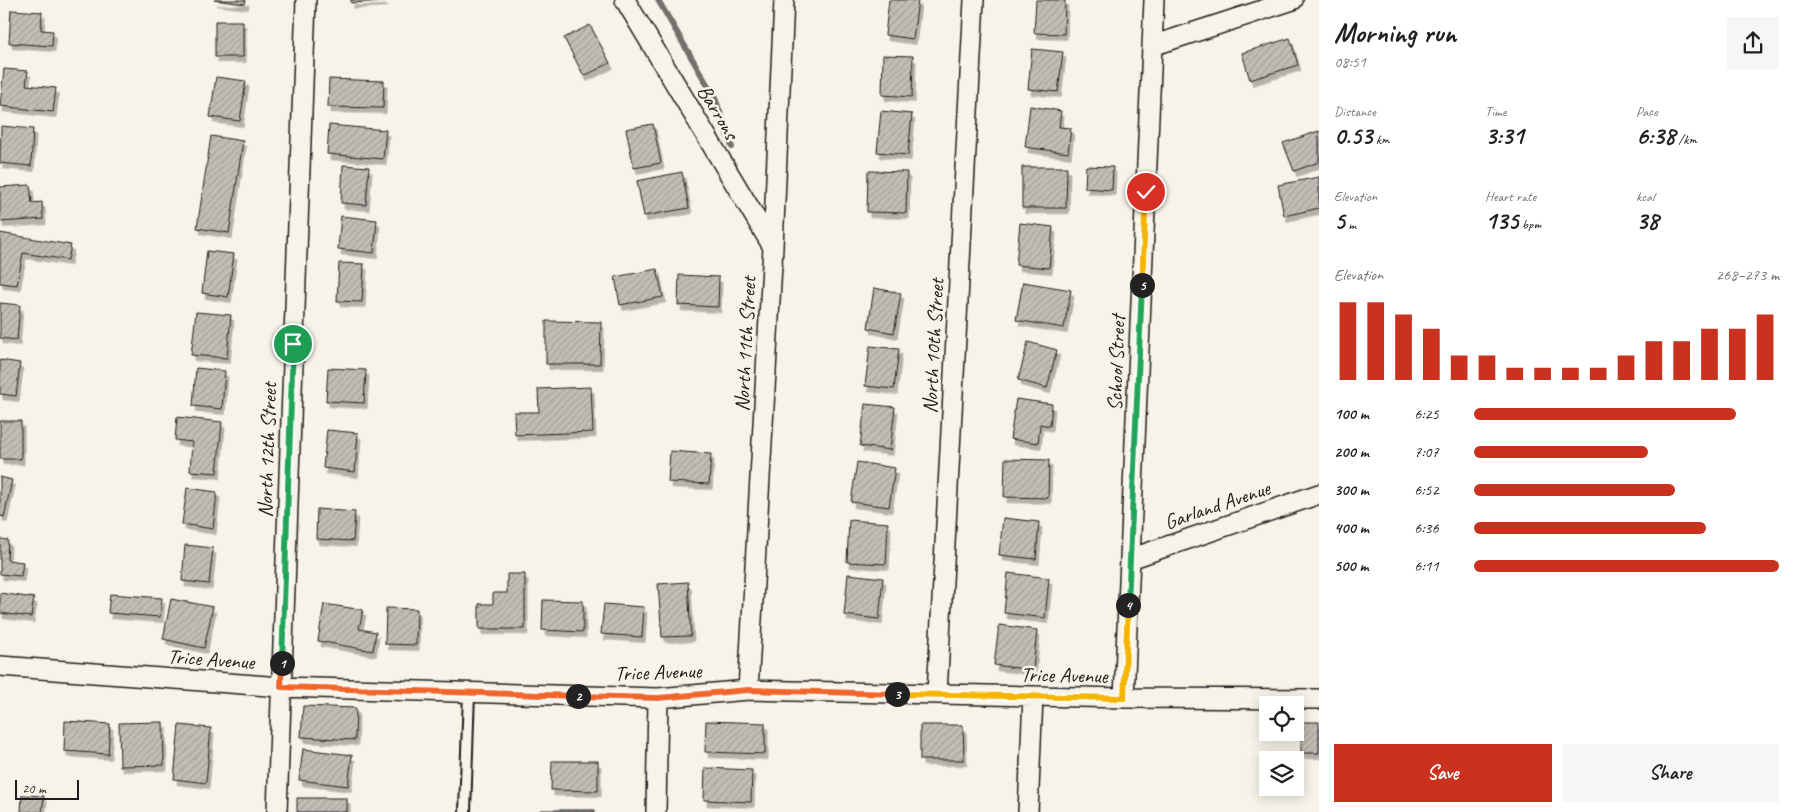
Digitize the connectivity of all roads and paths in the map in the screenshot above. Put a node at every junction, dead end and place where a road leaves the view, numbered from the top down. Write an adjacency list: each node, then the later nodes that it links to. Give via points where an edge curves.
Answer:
1 (306, 0): 12 (street, North 12th Street)
2 (625, 0): 8 (street, Barrons)
3 (784, 0): 8 (street, North 11th Street)
4 (974, 0): 15 (street, North 10th Street)
5 (1154, 0): 7 (street, School Street)
6 (1293, 0): 7 (street)
7 (1152, 46): 10 (street, School Street)
8 (773, 247): 13 (street, North 11th Street)
9 (1319, 494): 10 (street, Garland Avenue)
10 (1130, 559): 18 (street, School Street)
11 (0, 666): 12 (street, Trice Avenue)
12 (281, 687): 14 (street, Trice Avenue); 20 (street, North 12th Street)
13 (748, 690): 15 (street, Trice Avenue); 17 (street, Trice Avenue)
14 (469, 692): 17 (street, Trice Avenue); 21 (lane)
15 (936, 694): 16 (street, Trice Avenue)
16 (1033, 696): 18 (street, Trice Avenue); 23 (street)
17 (658, 698): 22 (street)
18 (1124, 698): 19 (street, Trice Avenue)
19 (1319, 699)
20 (277, 812)
21 (465, 812)
22 (656, 812)
23 (1028, 812)

